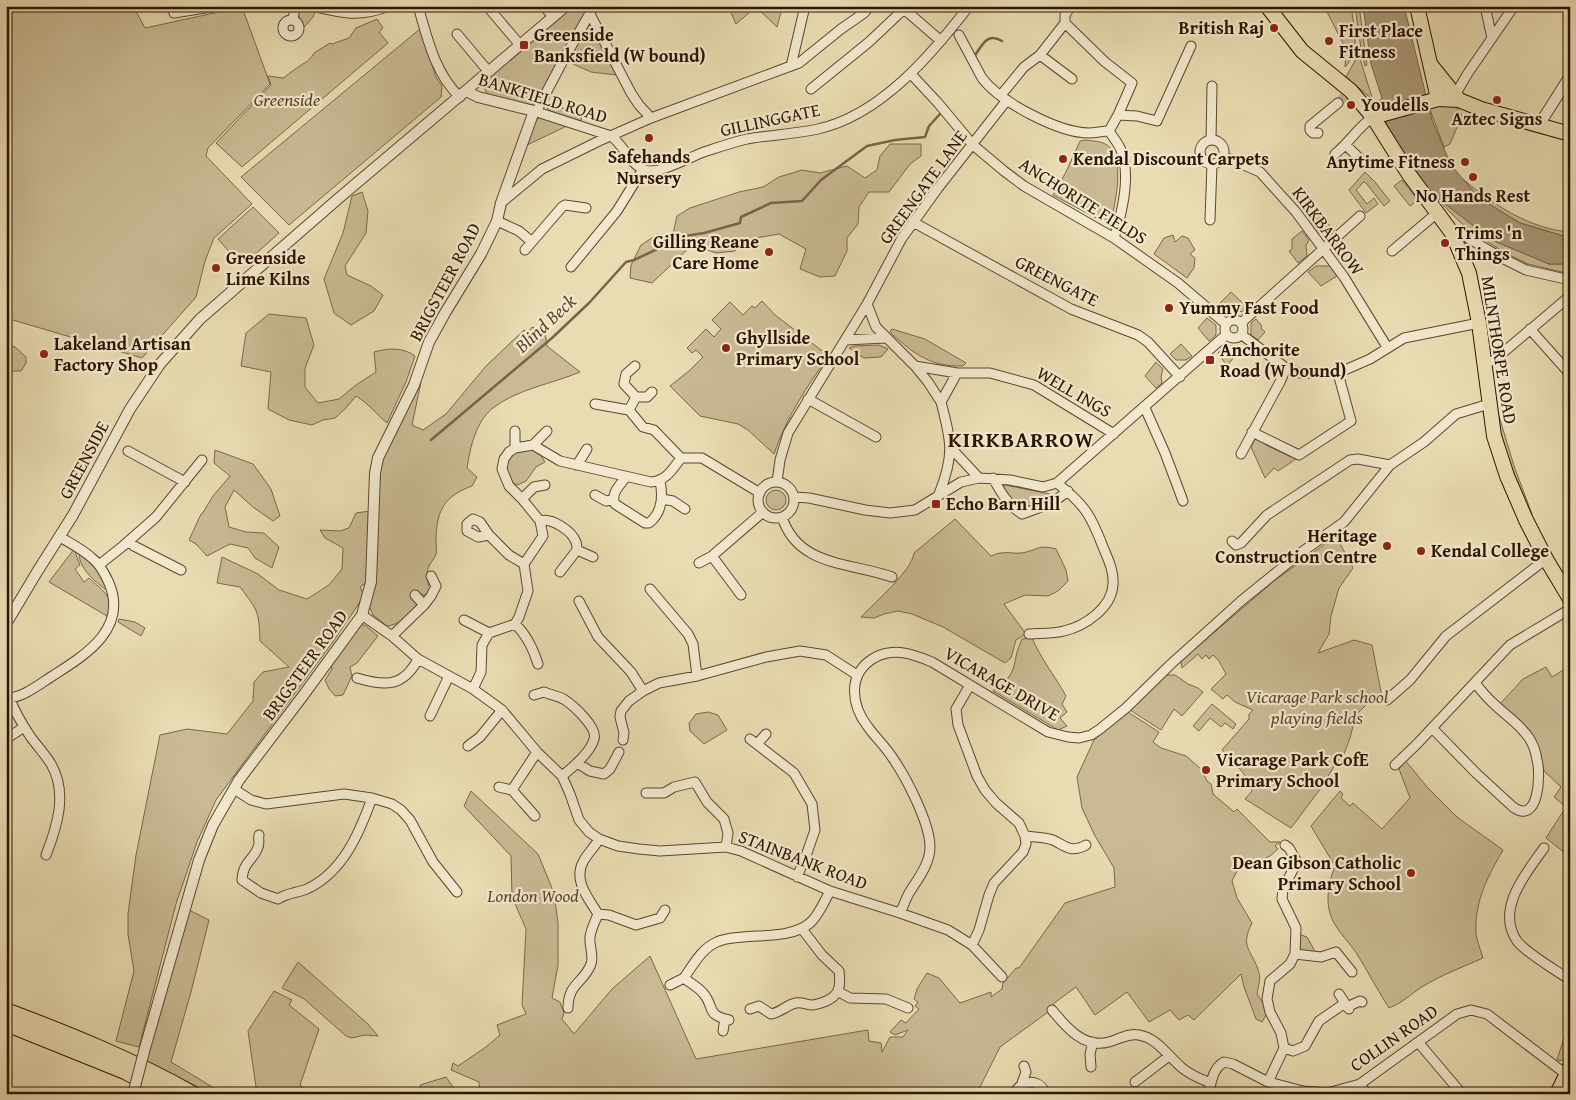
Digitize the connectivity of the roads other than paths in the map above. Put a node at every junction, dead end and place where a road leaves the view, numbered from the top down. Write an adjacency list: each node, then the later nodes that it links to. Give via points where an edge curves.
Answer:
1 (172, 6): 2 (street, via 174,12)
2 (217, 6)
3 (295, 6): 20 (street)
4 (312, 6): 5 (street, via 345,14 375,12)
5 (389, 6)
6 (418, 6): 37 (street, via 441,74 448,85)
7 (487, 6): 26 (street)
8 (544, 6): 19 (street)
9 (566, 6): 19 (street, GREENSIDE)
10 (805, 6): 30 (street)
11 (870, 6): 30 (street)
12 (969, 6): 25 (street, GILLINGGATE)
13 (1071, 6): 21 (street)
14 (1266, 6): 44 (main road, MILNTHORPE ROAD, via 1302,51 1348,94)
15 (1417, 6): 29 (main road)
16 (1485, 6): 24 (street)
17 (1512, 9): 24 (street)
18 (592, 10): 42 (street, BRIGSTEER ROAD); 45 (street, via 631,93)
19 (553, 17): 26 (street, GREENSIDE)
20 (293, 20)
21 (1065, 24): 28 (street, GREENGATE LANE); 43 (street, via 1105,62 1132,82)
22 (457, 34): 31 (street)
23 (959, 35): 38 (street, via 982,78)
24 (1492, 38): 39 (street, via 1468,73)
25 (941, 41): 32 (street, GILLINGGATE); 36 (street, via 904,9)
26 (520, 44): 31 (street, GREENSIDE)
27 (1191, 46): 43 (street, via 1157,121)
28 (1040, 55): 34 (street); 38 (street, GREENGATE LANE, via 1024,67)
29 (1431, 65): 39 (main road); 40 (main road)
30 (791, 66): 45 (street)
31 (488, 71): 37 (street, GREENSIDE)
32 (911, 74): 52 (street, ANCHORITE FIELDS); 58 (street, GILLINGGATE, via 874,104 828,126 744,140 707,150 670,166 648,171)
33 (1570, 76): 46 (street)
34 (1072, 79)
35 (1212, 86): 51 (street)
36 (812, 89)
37 (463, 94): 42 (street, BANKFIELD ROAD); 138 (street, GREENSIDE, via 200,319 160,364 130,408)
38 (1004, 98): 47 (street, via 1036,118 1070,130 1089,133); 52 (street, GREENGATE LANE)
39 (1457, 98): 40 (main road); 46 (main road, via 1481,109)
40 (1433, 101): 44 (main road)
41 (1338, 103): 48 (street, via 1310,126 1313,133)
42 (535, 111): 50 (street, BANKFIELD ROAD); 59 (street, BRIGSTEER ROAD)
43 (1118, 115): 47 (street)
44 (1378, 116): 53 (street, via 1361,126); 61 (main road, MILNTHORPE ROAD, via 1408,173)
45 (651, 118): 50 (street)
46 (1539, 125): 49 (main road)
47 (1108, 130): 67 (street, via 1121,150 1126,171 1122,214)
48 (1318, 133)
49 (1570, 134)
50 (611, 136): 58 (street); 59 (street, via 542,169)
51 (1211, 140): 55 (street, KIRKBARROW, via 1221,145); 57 (street, via 1201,146 1200,154 1204,161)
52 (973, 144): 65 (street, GREENGATE LANE); 67 (street, ANCHORITE FIELDS, via 1024,186)
53 (1346, 145): 54 (street); 56 (street)
54 (1335, 154)
55 (1223, 156): 57 (street); 70 (street, KIRKBARROW, via 1260,172)
56 (1362, 161)
57 (1212, 164): 63 (street)
58 (643, 169): 72 (street, via 617,211)
59 (501, 203): 64 (street, BRIGSTEER ROAD)
60 (586, 208): 68 (street, via 565,205)
61 (1437, 213): 66 (main road, MILNTHORPE ROAD); 71 (street)
62 (1360, 216): 70 (street)
63 (1210, 220)
64 (496, 221): 68 (street, via 519,231); 159 (street, BRIGSTEER ROAD, via 481,254 429,342 414,385 378,458 371,582)
65 (913, 222): 75 (street, GREENGATE LANE); 92 (street, GREENGATE, via 1064,306 1138,335)
66 (1452, 233): 73 (street, via 1463,235 1526,270); 77 (main road, MILNTHORPE ROAD, via 1469,274)
67 (1114, 238): 78 (street, ANCHORITE FIELDS, via 1178,283)
68 (532, 242): 69 (street)
69 (525, 250)
70 (1324, 250): 76 (street); 84 (street, KIRKBARROW, via 1361,302)
71 (1392, 251)
72 (571, 267)
73 (1570, 280)
74 (1570, 296): 79 (street)
75 (866, 304): 82 (street); 83 (street, GREENGATE LANE)
76 (1241, 323): 78 (street, via 1232,320); 81 (street)
77 (1479, 323): 84 (street, via 1404,338); 98 (main road, MILNTHORPE ROAD)
78 (1226, 324): 80 (street)
79 (1530, 329): 85 (street); 91 (street)
80 (1226, 335): 81 (street, via 1234,339); 92 (street)
81 (1242, 335): 88 (street)
82 (885, 338): 83 (street); 87 (street)
83 (845, 340): 95 (street, GREENGATE LANE)
84 (1387, 347): 90 (street)
85 (1492, 361)
86 (634, 366): 94 (street, via 626,374 624,384)
87 (915, 366): 89 (street, WELL INGS); 96 (street)
88 (1286, 368): 90 (street, via 1300,373); 103 (street)
89 (957, 373): 96 (street); 104 (street, WELL INGS, via 990,373 1034,385)
90 (1338, 373): 103 (street, via 1352,421 1299,454)
91 (1570, 374)
92 (1180, 377): 99 (street)
93 (652, 392): 94 (street, via 647,397)
94 (636, 397): 100 (street)
95 (808, 399): 105 (street); 121 (street, GREENGATE LANE, via 788,433)
96 (941, 402): 108 (street)
97 (596, 404): 100 (street)
98 (1489, 404): 115 (street, VICARAGE DRIVE, via 1456,414 1424,442); 144 (main road, MILNTHORPE ROAD, via 1494,436 1507,476)
99 (1145, 408): 104 (street); 132 (street)
100 (629, 410): 112 (street, via 643,427 654,430)
101 (515, 431): 107 (street)
102 (547, 431): 106 (street)
103 (1252, 432): 111 (street)
104 (1114, 434): 122 (street)
105 (876, 437)
106 (533, 445): 107 (street); 114 (street, via 560,461)
107 (516, 448): 129 (street, via 504,459 502,469 509,486)
108 (951, 448): 117 (street); 126 (street, via 948,471)
109 (587, 449): 114 (street)
110 (128, 451): 120 (street)
111 (1241, 454)
112 (681, 458): 119 (street); 125 (street, via 702,458)
113 (202, 460): 120 (street)
114 (577, 465): 116 (street)
115 (1390, 465): 140 (street, via 1350,460 1267,516 1246,543 1236,545); 173 (street, VICARAGE DRIVE, via 1344,522 1241,601 1126,708 1091,735 1079,738 1048,732)
116 (626, 477): 119 (street); 131 (street)
117 (979, 478): 118 (street); 126 (street, via 961,482)
118 (993, 478): 122 (street, via 1044,487); 124 (street, via 1012,508 1022,514 1052,503)
119 (660, 481): 130 (street)
120 (185, 482): 139 (street, via 156,517)
121 (777, 482): 125 (street, via 767,485); 128 (street, via 787,486)
122 (1057, 483): 124 (street)
123 (544, 485): 129 (street, via 534,488)
124 (1068, 492): 164 (street, via 1087,511 1097,531 1112,569 1114,585 1105,606 1079,626 1062,632)
125 (760, 493): 134 (street, via 759,503)
126 (939, 494): 128 (street, via 915,510 890,512)
127 (594, 495): 131 (street, via 606,502)
128 (794, 497): 135 (street, via 791,510)
129 (522, 498): 136 (street)
130 (662, 499): 131 (street, via 657,515 649,523); 133 (street)
131 (613, 500)
132 (1182, 501)
133 (685, 509)
134 (763, 512): 135 (street, via 772,517); 142 (street)
135 (782, 516): 151 (street, via 791,536 801,547 823,560)
136 (540, 520): 141 (street, via 546,519 567,531 576,541); 146 (street, via 543,536)
137 (489, 535): 146 (street, via 509,555)
138 (60, 537): 147 (street); 161 (street, GREENSIDE)
139 (129, 541): 147 (street); 148 (street)
140 (1232, 541)
141 (577, 550): 143 (street); 149 (street)
142 (712, 556): 145 (street); 154 (street)
143 (593, 557)
144 (1546, 560): 155 (main road, MILNTHORPE ROAD); 178 (street, via 1446,636 1410,680)
145 (699, 563)
146 (524, 564): 162 (street, via 528,591)
147 (99, 565): 177 (street, via 114,601 113,614 104,634 69,665 28,692)
148 (180, 570)
149 (560, 572)
150 (431, 576): 157 (street, via 436,586)
151 (892, 577)
152 (650, 588): 170 (street, via 688,634 693,644)
153 (415, 595): 157 (street)
154 (741, 595)
155 (1570, 599)
156 (579, 601): 175 (street, via 598,637 631,672)
157 (424, 605): 165 (street)
158 (1570, 609): 172 (street, via 1510,645)
159 (362, 614): 165 (street); 193 (street, BRIGSTEER ROAD)
160 (464, 620): 163 (street)
161 (6, 624)
162 (515, 624): 163 (street); 167 (street, via 532,647)
163 (490, 633): 174 (street, via 482,645 481,672)
164 (1029, 634)
165 (392, 636): 166 (street)
166 (418, 659): 169 (street); 171 (street, via 404,678 388,684)
167 (538, 664)
168 (857, 675): 170 (street, via 826,655 800,651); 173 (street, VICARAGE DRIVE, via 866,663 877,656 902,652 932,662); 210 (street, via 854,687 856,707 903,774 929,838 928,860)
169 (449, 676): 174 (street); 180 (street)
170 (698, 676): 175 (street, via 659,683)
171 (357, 678)
172 (1475, 683): 182 (street); 182 (street, via 1530,739 1538,760 1535,801 1530,807 1524,811 1513,807)
173 (970, 685): 199 (street, via 956,709 958,725 973,766 985,790 1019,823)
174 (473, 689): 179 (street)
175 (643, 691): 185 (street, via 621,711)
176 (534, 695): 189 (street, via 544,692 568,701 594,731 595,738)
177 (8, 698): 181 (street)
178 (1387, 700)
179 (502, 710): 186 (street); 187 (street)
180 (430, 716)
181 (24, 727): 184 (street); 205 (street, via 51,764 58,783 58,818)
182 (1432, 728): 190 (street)
183 (766, 734): 206 (street, via 753,741 794,773 812,804 815,830)
184 (6, 739)
185 (624, 740)
186 (467, 747)
187 (537, 752): 191 (street); 194 (street)
188 (619, 752): 189 (street, via 604,774 590,771)
189 (577, 763): 191 (street)
190 (1395, 765)
191 (562, 776): 200 (street, STAINBANK ROAD, via 579,820)
192 (500, 786): 194 (street)
193 (234, 789): 196 (street, via 250,800 266,804 344,794); 244 (street, BRIGSTEER ROAD, bridge, via 204,845)
194 (512, 790): 197 (street)
195 (646, 793): 203 (street, via 664,793 695,778 707,802 724,819 728,833)
196 (372, 798): 198 (street, via 346,856 328,876 306,889 278,899 261,893 242,880 242,872 259,846); 208 (street, via 402,810 433,862)
197 (535, 816)
198 (259, 835)
199 (1026, 836): 201 (street, via 1053,840 1071,849); 213 (street, via 1023,852 994,883)
200 (599, 839): 203 (street, STAINBANK ROAD, via 618,846 660,851); 211 (street, via 579,874 581,885)
201 (1086, 845)
202 (1285, 846): 214 (street, via 1297,862 1283,889 1282,899 1296,928)
203 (726, 847): 206 (street, STAINBANK ROAD)
204 (1544, 848): 218 (street, via 1519,884 1510,922 1517,941)
205 (46, 855)
206 (797, 877): 207 (street, STAINBANK ROAD)
207 (830, 891): 210 (street, STAINBANK ROAD); 212 (street, via 819,911)
208 (457, 892)
209 (665, 910): 211 (street, via 660,918 636,925)
210 (900, 913): 213 (street, STAINBANK ROAD, via 948,930)
211 (598, 914): 225 (street, via 590,935 592,962 587,974 574,985 568,998)
212 (802, 928): 217 (street, via 717,942 698,957); 220 (street, via 822,955 839,970)
213 (972, 945): 216 (street, STAINBANK ROAD)
214 (1295, 954): 215 (street, via 1321,957 1336,952); 233 (street, via 1290,964 1270,980 1267,999)
215 (1352, 972)
216 (1002, 977)
217 (684, 978): 219 (street); 230 (street, via 703,993 713,1013 727,1019)
218 (1570, 980)
219 (670, 985)
220 (839, 992): 222 (street, via 830,1000 814,1005 798,1002 771,1014 754,1008); 226 (street, via 850,998 886,999)
221 (1339, 994): 224 (street)
222 (762, 995)
223 (1362, 1002): 224 (street)
224 (1347, 1006): 233 (street, via 1319,1021 1305,1046 1293,1051)
225 (568, 1008)
226 (908, 1008)
227 (6, 1010): 246 (main road, via 126,1059)
228 (1052, 1010): 231 (street, via 1079,1038)
229 (6, 1024): 245 (main road, via 125,1072)
230 (723, 1031)
231 (1093, 1042): 234 (street, via 1107,1043 1138,1034 1153,1040); 236 (street)
232 (1418, 1042): 237 (street, COLLIN ROAD, via 1457,1014 1478,1010); 242 (street, COLLIN ROAD); 251 (street)
233 (1284, 1048): 239 (street)
234 (1169, 1056): 238 (street); 241 (street, via 1182,1068)
235 (1024, 1066): 240 (street, via 1026,1072)
236 (1091, 1067)
237 (1568, 1071): 252 (main road)
238 (1135, 1082)
239 (1268, 1082): 241 (street, COLLIN ROAD, via 1224,1062 1217,1066); 243 (street, COLLIN ROAD)
240 (1022, 1083): 247 (street); 248 (street, via 1033,1082 1043,1087)
241 (1211, 1083): 249 (street)
242 (1360, 1084): 243 (street, COLLIN ROAD, via 1327,1093); 250 (street)
243 (1303, 1092)
244 (133, 1094)
245 (166, 1094)
246 (194, 1094)
247 (1014, 1094)
248 (1046, 1094)
249 (1208, 1094)
250 (1367, 1094)
251 (1462, 1094)
252 (1557, 1094)

